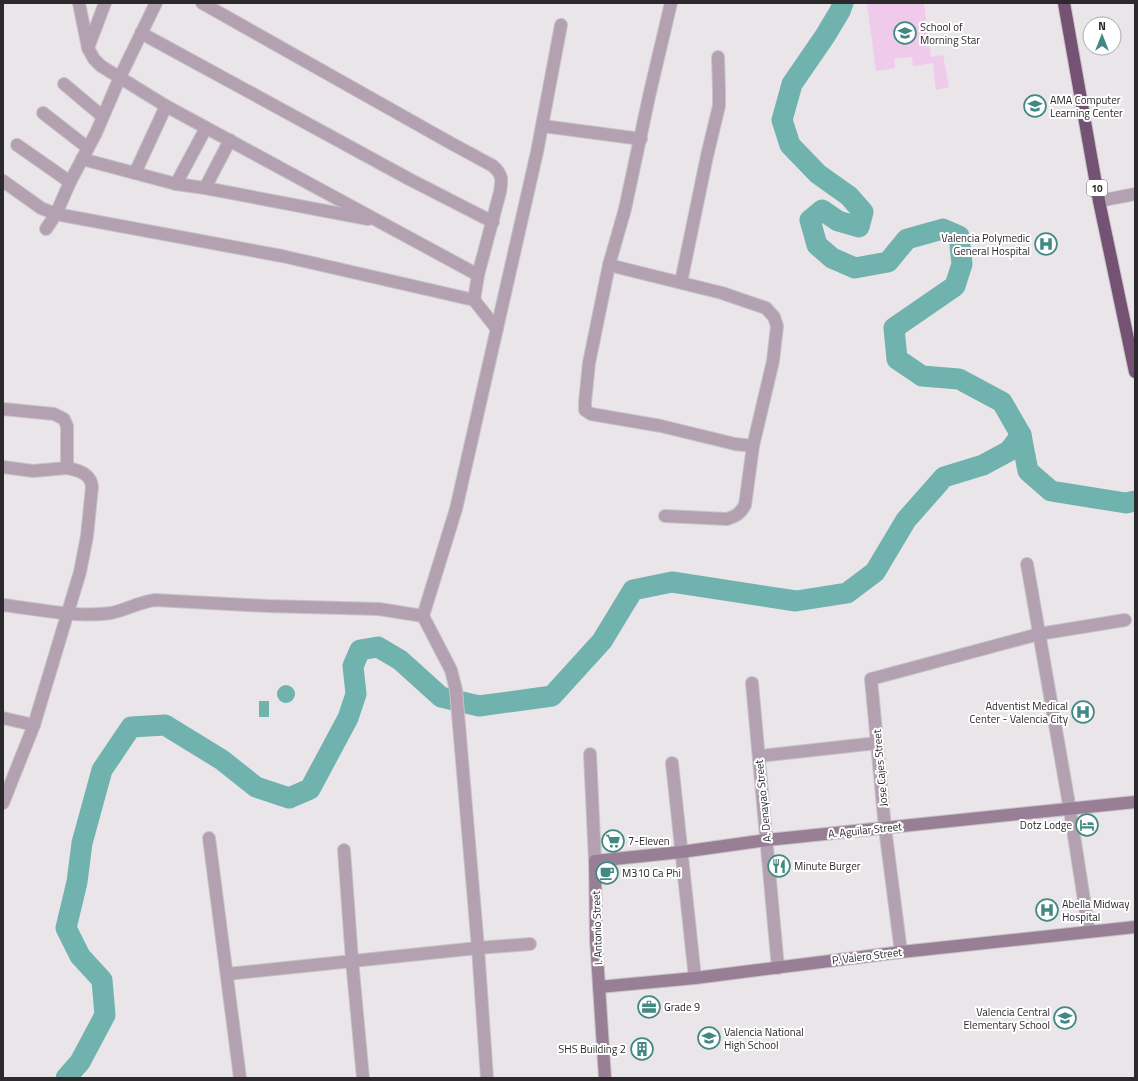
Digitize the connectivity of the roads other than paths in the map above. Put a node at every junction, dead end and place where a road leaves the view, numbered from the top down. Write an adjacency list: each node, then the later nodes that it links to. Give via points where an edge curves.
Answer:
1 (79, 3): 9 (street)
2 (105, 3): 9 (street)
3 (156, 3): 8 (street)
4 (202, 3): 32 (street, via 493,166 499,171 502,181)
5 (672, 3): 18 (street)
6 (1064, 3): 29 (highway, 10)
7 (561, 24): 16 (street)
8 (141, 33): 11 (street); 32 (street, via 402,176)
9 (88, 48): 11 (street, via 94,59)
10 (718, 57): 36 (street, via 718,106)
11 (120, 77): 13 (street); 15 (street)
12 (64, 84): 15 (street)
13 (166, 106): 17 (street); 23 (street)
14 (42, 113): 21 (street)
15 (102, 116): 21 (street)
16 (543, 126): 18 (street); 38 (street)
17 (206, 128): 19 (street); 26 (street)
18 (641, 139): 34 (street)
19 (230, 140): 27 (street); 31 (street)
20 (17, 146): 25 (street)
21 (88, 148): 22 (street)
22 (82, 159): 23 (street); 25 (street)
23 (135, 173): 26 (street)
24 (3, 181): 30 (street, via 41,208)
25 (70, 182): 30 (street)
26 (176, 184): 27 (street)
27 (205, 188): 31 (street)
28 (1135, 194): 29 (street)
29 (1099, 201): 39 (highway, 10)
30 (56, 214): 33 (street); 37 (street, via 282,256)
31 (381, 222): 35 (street)
32 (493, 222): 35 (street)
33 (46, 229)
34 (609, 265): 36 (street); 41 (street, via 589,363 585,410 591,414)
35 (478, 275): 37 (street)
36 (681, 282): 41 (street, via 766,308 774,317 775,348)
37 (474, 300): 38 (street)
38 (497, 329): 48 (street, via 456,509)
39 (1135, 372)
40 (3, 409): 43 (street, via 54,414 64,419 67,426)
41 (754, 446): 44 (street, via 745,505 741,513 727,519)
42 (3, 467): 43 (street, via 33,471)
43 (67, 468): 47 (street, via 89,477 92,487 86,543)
44 (665, 516)
45 (1028, 564): 50 (street)
46 (3, 605): 47 (street)
47 (68, 613): 48 (street, via 86,615 112,612 155,600 379,609); 53 (street)
48 (423, 616): 70 (street, via 451,670 456,690)
49 (1125, 620): 50 (street)
50 (1039, 634): 54 (street, Jose Cajes Street, via 871,679); 60 (street)
51 (752, 683): 56 (street, A. Denayao Street)
52 (3, 718): 53 (street)
53 (34, 725): 59 (street)
54 (877, 743): 56 (street); 61 (street, Jose Cajes Street)
55 (590, 754): 66 (street, I. Antonio Street)
56 (759, 756): 63 (street, A. Denayao Street)
57 (672, 763): 65 (street)
58 (1135, 802): 60 (street, A. Aguilar Street)
59 (3, 803)
60 (1070, 810): 61 (street, A. Aguilar Street); 68 (street)
61 (885, 828): 63 (street, A. Aguilar Street); 71 (street, Jose Cajes Street)
62 (209, 838): 74 (street)
63 (767, 840): 65 (street, A. Aguilar Street); 73 (street, A. Denayao Street)
64 (344, 850): 72 (street)
65 (681, 852): 66 (street, A. Aguilar Street); 75 (street)
66 (594, 861): 76 (street, I. Antonio Street)
67 (1135, 927): 68 (street, P. Valero Street)
68 (1088, 932): 71 (street, P. Valero Street)
69 (530, 944): 70 (street)
70 (478, 948): 72 (street); 79 (street)
71 (900, 952): 73 (street, P. Valero Street)
72 (352, 960): 74 (street); 78 (street)
73 (778, 968): 75 (street, P. Valero Street)
74 (227, 974): 77 (street)
75 (694, 978): 76 (street, P. Valero Street)
76 (600, 987): 80 (street, I. Antonio Street)
77 (240, 1078)
78 (363, 1078)
79 (487, 1078)
80 (605, 1078)

